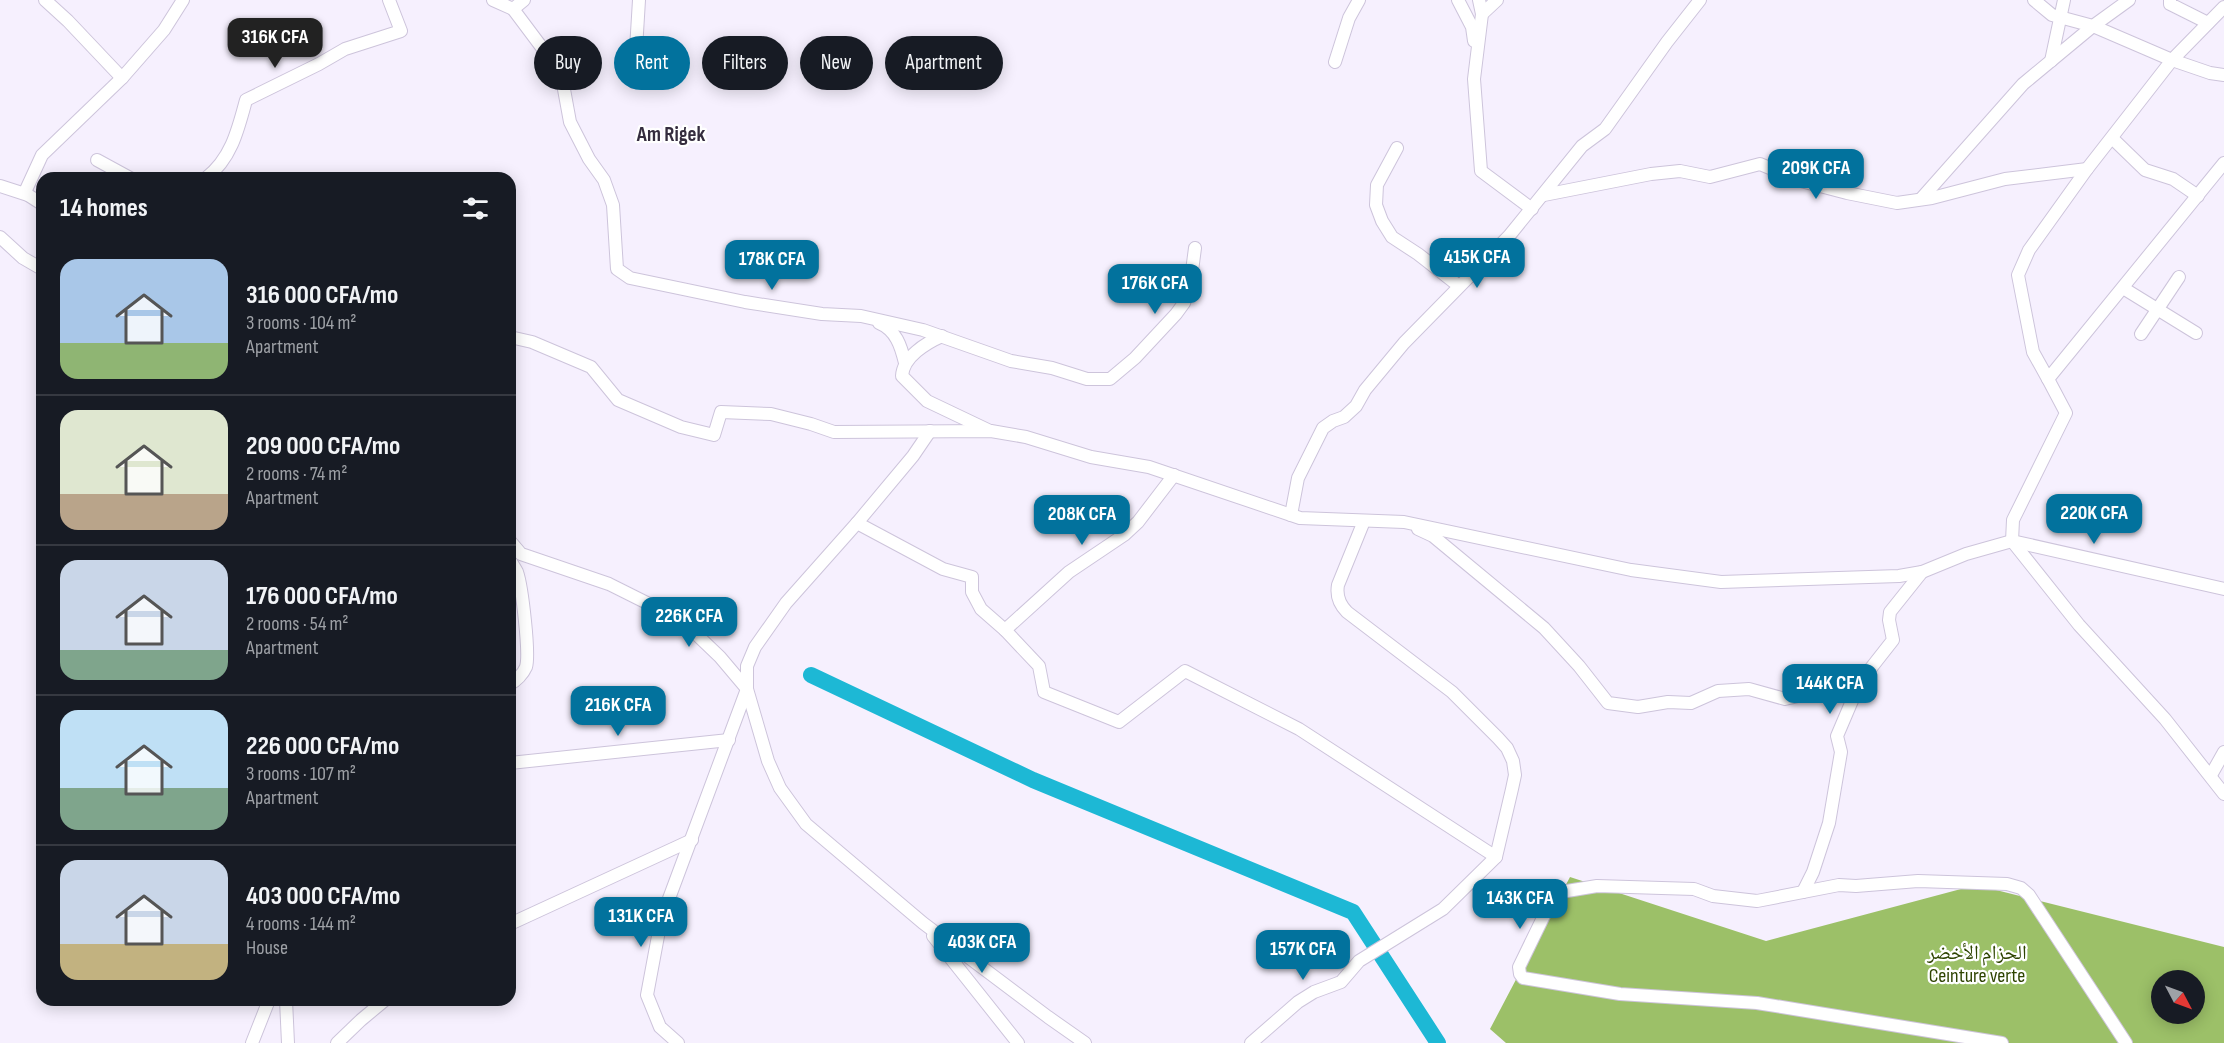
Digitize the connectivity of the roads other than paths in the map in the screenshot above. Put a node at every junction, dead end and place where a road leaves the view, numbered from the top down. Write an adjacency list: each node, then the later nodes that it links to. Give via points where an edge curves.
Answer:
1 (45, 0): 28 (street)
2 (182, 0): 28 (street, via 164,30)
3 (389, 0): 35 (street, via 401,31 345,49 246,100 234,142)
4 (493, 0): 16 (street)
5 (524, 0): 16 (street)
6 (639, 0): 22 (street)
7 (1359, 0): 26 (street)
8 (1458, 0): 23 (street, via 1472,27)
9 (1479, 0): 18 (street)
10 (1497, 0): 18 (street)
11 (1700, 0): 38 (street, via 1605,129 1582,146)
12 (2034, 0): 19 (street, via 2052,15)
13 (2064, 0): 19 (street)
14 (2129, 0): 21 (street)
15 (2170, 0): 20 (street, via 2170,4)
16 (512, 4): 50 (street, via 561,73 570,122 604,180 613,205 617,269 644,283 822,314)
17 (2224, 7): 20 (street)
18 (1482, 14): 23 (street)
19 (2061, 17): 21 (street); 25 (street)
20 (2208, 22): 24 (street)
21 (2093, 26): 24 (street); 25 (street)
22 (637, 36)
23 (1477, 54): 42 (street, via 1474,79 1481,171)
24 (2172, 60): 27 (street); 29 (street)
25 (2051, 61): 40 (street, via 2023,84)
26 (1335, 62)
27 (2224, 75)
28 (122, 78): 37 (street, via 42,155)
29 (2112, 138): 33 (street); 39 (street, via 2145,170 2173,179)
30 (1397, 148): 47 (street, via 1377,184 1376,205 1382,221 1392,237)
31 (97, 160): 34 (street)
32 (2224, 163): 39 (street)
33 (2087, 169): 40 (street, via 2005,179); 56 (street, via 2029,250 2019,275 2033,352)
34 (119, 172)
35 (214, 172)
36 (0, 186): 37 (street)
37 (28, 195): 41 (street)
38 (1544, 195): 40 (street, via 1651,174 1680,171 1710,177 1760,164 1847,194 1897,202); 42 (street)
39 (2198, 196): 48 (street)
40 (1921, 199)
41 (36, 200)
42 (1532, 209): 47 (street)
43 (0, 237): 45 (street)
44 (1195, 248): 53 (street, via 1184,303 1135,358 1110,379 1087,379 1052,368 1011,362)
45 (36, 266)
46 (2179, 277): 49 (street)
47 (1459, 286): 60 (street, via 1404,344 1356,406 1323,428 1298,478)
48 (2123, 288): 49 (street); 56 (street)
49 (2158, 309): 51 (street); 52 (street)
50 (861, 316): 53 (street); 55 (street, via 890,329)
51 (2196, 333)
52 (2141, 334)
53 (942, 336): 55 (street)
54 (516, 338): 57 (street, via 591,367 618,400 681,427 714,435 721,412 771,414 834,432)
55 (905, 363): 58 (street, via 902,376 917,393 939,408)
56 (2048, 379): 64 (street, via 2066,413 2013,525)
57 (930, 431): 58 (street); 63 (street)
58 (992, 432): 59 (street)
59 (1174, 475): 60 (street); 69 (street, via 1124,535 1069,572)
60 (1291, 515): 61 (street)
61 (1364, 521): 62 (street); 79 (street, via 1338,585 1339,603 1461,699 1507,748 1515,775)
62 (1404, 522): 67 (street, via 1632,570 1721,582); 71 (street, via 1433,536 1544,628 1608,703 1638,707 1691,703 1718,691 1749,689 1785,699)
63 (857, 523): 69 (street, via 943,569 972,577 972,592 981,609); 72 (street, via 786,603 755,647 747,666)
64 (2012, 541): 67 (street); 68 (street); 76 (street, via 2079,625)
65 (516, 548): 72 (street, via 521,554 609,584 661,610 696,634)
66 (516, 570): 70 (street, via 526,640 526,667)
67 (1922, 572): 71 (street, via 1890,612 1893,640)
68 (2224, 589)
69 (1005, 630): 79 (street, via 1039,666 1044,692 1119,722 1185,671 1299,729)
70 (516, 681)
71 (1860, 682): 80 (street, via 1837,736 1841,752 1829,823)
72 (747, 689): 73 (street); 82 (street, via 768,761 780,788 806,824)
73 (729, 740): 75 (street); 78 (street)
74 (2224, 752): 76 (street)
75 (516, 762)
76 (2211, 775): 77 (street)
77 (2224, 794)
78 (692, 840): 81 (street); 89 (street, via 662,920 647,994 660,1027)
79 (1496, 857): 92 (street, via 1443,909 1359,961 1341,982 1298,1002)
80 (1803, 892): 93 (street, via 1757,901 1713,896 1694,889 1597,886 1555,893 1519,967 1520,974 1523,978 1620,994 1757,1003); 94 (street, via 1839,885 1918,881 2007,884 2021,888 2030,895)
81 (516, 921)
82 (923, 923): 90 (street); 91 (street)
83 (267, 1006): 86 (street)
84 (286, 1006): 87 (street)
85 (378, 1006): 88 (street)
86 (252, 1043)
87 (288, 1043)
88 (337, 1043)
89 (678, 1043)
90 (1018, 1043)
91 (1086, 1043)
92 (1251, 1043)
93 (2002, 1043)
94 (2126, 1043)

